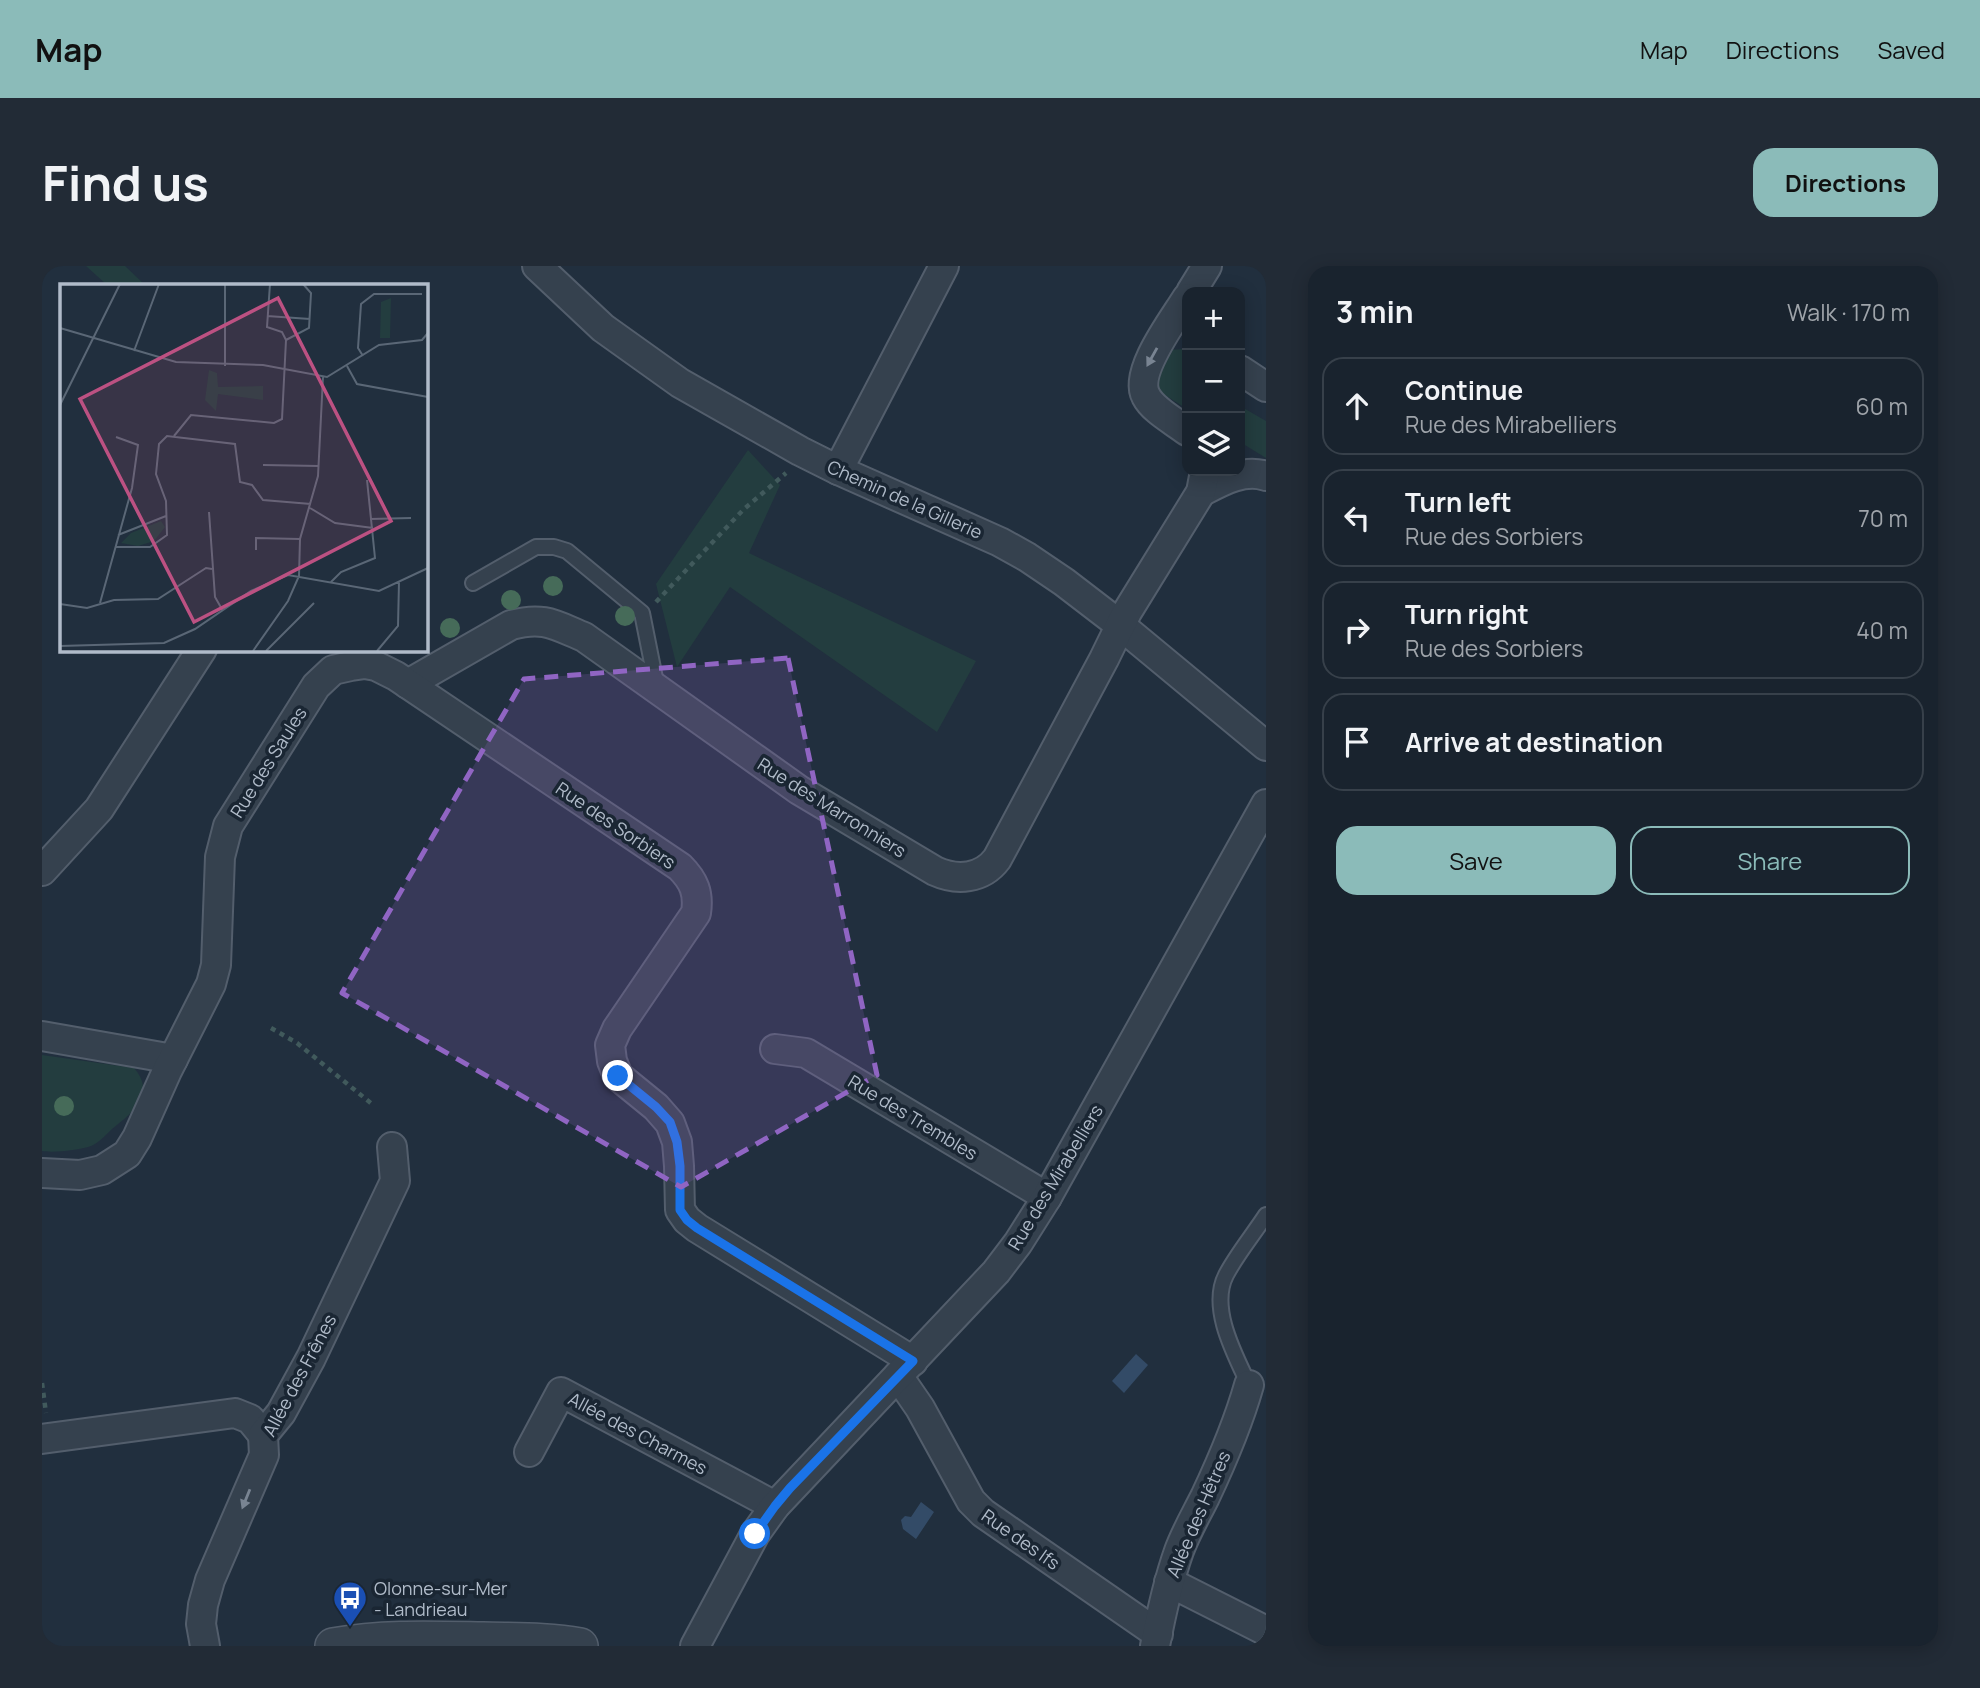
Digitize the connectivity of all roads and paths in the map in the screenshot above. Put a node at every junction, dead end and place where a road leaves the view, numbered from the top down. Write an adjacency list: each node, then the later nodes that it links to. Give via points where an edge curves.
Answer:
1 (537, 266): 10 (street, Chemin de la Gillerie, via 603,328 680,383)
2 (944, 266): 10 (street)
3 (1207, 266): 4 (street)
4 (1194, 287)
5 (1178, 332): 8 (street, one-way to 8, via 1147,366 1143,383 1145,395 1158,410)
6 (1245, 373): 7 (street)
7 (1266, 387)
8 (1182, 427)
9 (792, 467): 14 (path, via 743,510)
10 (838, 470): 15 (street, Chemin de la Gillerie, via 1009,547)
11 (1266, 476): 12 (street, via 1251,473)
12 (1203, 481): 15 (street, Rue des Marronniers)
13 (473, 583): 18 (lane, via 536,547 567,551 642,613)
14 (655, 604)
15 (1120, 625): 18 (street, Rue des Marronniers, via 997,859 983,873 967,876 949,877 935,871 799,790); 19 (street, Chemin de la Gillerie)
16 (201, 651): 21 (street, via 99,809)
17 (408, 684): 18 (street, Rue des Marronniers, via 528,620 547,622 584,637); 25 (street, Rue des Saules, via 365,664 333,670 316,686 229,826 220,857 216,965); 31 (street, Rue des Sorbiers, via 689,876 697,892 695,913 617,1029 610,1045 618,1076 670,1122 680,1166 680,1210 687,1220)
18 (657, 689)
19 (1266, 746)
20 (1266, 804): 29 (street, Rue des Mirabelliers)
21 (42, 871)
22 (271, 1028): 26 (path, via 297,1043)
23 (42, 1036): 25 (street)
24 (775, 1049): 29 (street, Rue des Trembles, via 806,1053)
25 (173, 1059): 28 (street, Rue des Saules, via 127,1154 102,1170 80,1175)
26 (372, 1104)
27 (392, 1147): 35 (street, Allée des Frênes, via 395,1181 311,1358 281,1413)
28 (42, 1173)
29 (1046, 1198): 31 (street, Rue des Mirabelliers, via 996,1272)
30 (1266, 1215): 33 (lane, via 1221,1289 1220,1305 1230,1342)
31 (905, 1368): 37 (street, Rue des Mirabelliers); 40 (street, Rue des Ifs, via 920,1408 967,1494 983,1513)
32 (42, 1382): 34 (path)
33 (1249, 1385): 38 (street, Allée des Hêtres)
34 (45, 1431): 35 (street, via 235,1413 250,1419)
35 (263, 1435): 41 (street, Allée des Frênes, one-way to 41, via 264,1455 203,1605)
36 (529, 1452): 37 (street, Allée des Charmes, via 561,1392)
37 (775, 1506): 44 (street, Rue des Mirabelliers)
38 (1169, 1583): 39 (street); 40 (street, Allée des Hêtres)
39 (1266, 1631)
40 (1156, 1640)
41 (205, 1646)
42 (333, 1646): 43 (street, via 402,1638)
43 (579, 1646)
44 (695, 1646)

